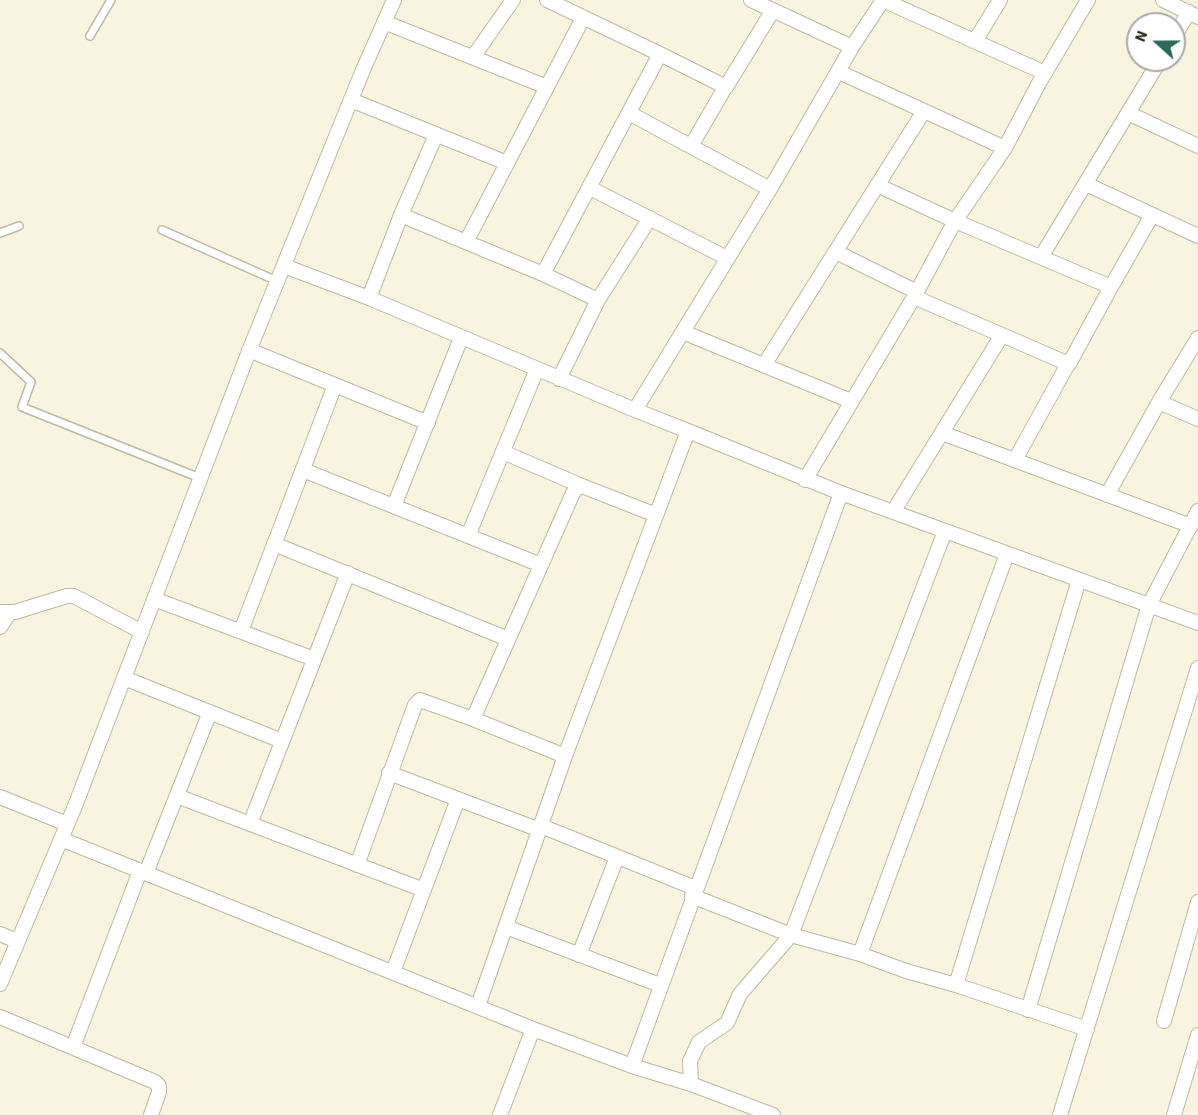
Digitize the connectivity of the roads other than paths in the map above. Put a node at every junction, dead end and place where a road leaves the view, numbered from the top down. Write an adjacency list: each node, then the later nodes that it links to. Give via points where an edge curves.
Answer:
1 (111, 0): 14 (lane)
2 (513, 0): 18 (street)
3 (547, 0): 12 (street)
4 (751, 0): 10 (street)
5 (883, 0): 15 (street); 16 (street)
6 (1000, 0): 15 (street)
7 (1088, 0): 21 (street)
8 (1163, 0): 11 (street)
9 (388, 1): 13 (street)
10 (773, 10): 16 (street); 22 (street)
11 (1194, 15)
12 (583, 18): 17 (street); 23 (street)
13 (384, 22): 18 (street); 24 (street)
14 (90, 36)
15 (975, 41): 21 (street)
16 (852, 46): 19 (street)
17 (660, 54): 22 (street); 26 (street)
18 (472, 57): 23 (street)
19 (839, 72): 25 (street); 36 (street)
20 (1153, 72): 27 (street)
21 (1046, 73): 31 (street)
22 (726, 86): 29 (street)
23 (547, 87): 32 (street)
24 (351, 100): 28 (street); 49 (street)
25 (924, 111): 31 (street); 34 (street)
26 (629, 113): 29 (street); 35 (street)
27 (1128, 113): 30 (street); 33 (street)
28 (436, 135): 32 (street); 37 (street)
29 (691, 146): 36 (street)
30 (1198, 146)
31 (1005, 148): 40 (street)
32 (507, 163): 45 (street)
33 (1086, 184): 38 (street); 47 (street)
34 (877, 185): 40 (street); 46 (street)
35 (590, 188): 39 (street); 50 (street)
36 (770, 189): 48 (street)
37 (401, 215): 45 (street); 54 (street)
38 (1152, 215): 44 (street); 52 (street)
39 (650, 218): 48 (street); 55 (street)
40 (955, 221): 47 (street); 53 (street)
41 (19, 226): 43 (lane)
42 (162, 230): 51 (lane)
43 (0, 233)
44 (1198, 236)
45 (466, 242): 50 (street)
46 (836, 252): 53 (street); 63 (street)
47 (1041, 257): 52 (street)
48 (727, 258): 56 (street)
49 (284, 266): 51 (street); 54 (street)
50 (543, 274): 55 (street)
51 (278, 281): 60 (street)
52 (1111, 287): 62 (street)
53 (915, 294): 57 (street); 67 (street)
54 (369, 298): 58 (street)
55 (598, 300): 65 (street)
56 (683, 332): 63 (street); 69 (street)
57 (1002, 335): 62 (street); 73 (street)
58 (462, 338): 64 (street); 71 (street)
59 (1198, 338): 68 (street)
60 (249, 350): 66 (street); 77 (street)
61 (0, 353): 77 (lane, via 31,382 22,407)
62 (1068, 364): 75 (street)
63 (764, 365): 67 (street)
64 (537, 369): 65 (street); 74 (street)
65 (559, 379): 69 (street)
66 (335, 385): 71 (street); 76 (street)
67 (852, 401): 78 (street)
68 (1159, 402): 70 (street); 81 (street)
69 (635, 410): 72 (street)
70 (1198, 419)
71 (428, 423): 82 (street)
72 (688, 430): 78 (street); 85 (street)
73 (942, 433): 75 (street); 84 (street)
74 (503, 452): 79 (street); 88 (street)
75 (1015, 460): 81 (street)
76 (303, 470): 82 (street); 89 (street)
77 (200, 478): 94 (street)
78 (805, 480): 80 (street)
79 (582, 486): 85 (street); 91 (street, via 573,493)
80 (841, 493): 84 (street); 121 (street)
81 (1107, 495): 86 (street)
82 (394, 506): 88 (street)
83 (1198, 511): 86 (street)
84 (893, 512): 87 (street)
85 (656, 515): 108 (street)
86 (1191, 526): 95 (street)
87 (945, 531): 90 (street); 125 (street)
88 (468, 536): 91 (street)
89 (274, 544): 92 (street); 100 (street)
90 (1007, 554): 93 (street); 127 (street)
91 (541, 565): 101 (street)
92 (348, 573): 101 (street); 102 (street)
93 (1079, 580): 95 (street); 132 (street)
94 (154, 599): 99 (street); 100 (street)
95 (1149, 605): 97 (street); 134 (street)
96 (5, 612): 98 (street); 99 (street, via 74,596)
97 (1198, 623)
98 (0, 627)
99 (142, 632): 104 (street)
100 (241, 632): 102 (street)
101 (508, 639): 106 (street)
102 (314, 659): 107 (street)
103 (1198, 668): 138 (street)
104 (124, 678): 105 (street); 113 (street)
105 (210, 712): 107 (street); 110 (street)
106 (473, 719): 108 (street); 109 (street, via 420,700)
107 (282, 741): 114 (street)
108 (565, 756): 115 (street)
109 (389, 773): 112 (street); 118 (street)
110 (177, 796): 114 (street); 119 (street)
111 (0, 797): 113 (street)
112 (458, 799): 115 (street); 120 (street)
113 (67, 824): 116 (street)
114 (250, 824): 118 (street)
115 (540, 828): 117 (street); 123 (street)
116 (61, 839): 119 (street); 126 (street)
117 (617, 857): 121 (street); 128 (street)
118 (357, 865): 120 (street)
119 (143, 872): 129 (street); 140 (street)
120 (424, 890): 129 (street)
121 (693, 892): 125 (street); 131 (street)
122 (1198, 902): 136 (street)
123 (506, 927): 128 (street); 133 (street)
124 (0, 934): 126 (street)
125 (791, 934): 127 (street); 142 (street, via 740,994 727,1023 699,1042 690,1061)
126 (17, 941): 130 (street)
127 (860, 954): 132 (street)
128 (579, 955): 131 (street)
129 (393, 972): 133 (street)
130 (0, 984)
131 (660, 985): 141 (street)
132 (956, 985): 134 (street)
133 (478, 1006): 137 (street)
134 (1028, 1010): 138 (street)
135 (0, 1017): 140 (street)
136 (1164, 1021)
137 (534, 1029): 141 (street); 144 (street)
138 (1087, 1029): 146 (street)
139 (1198, 1035): 147 (street)
140 (73, 1047): 143 (street, via 155,1082 159,1092)
141 (632, 1066): 142 (street)
142 (691, 1084): 145 (street)
143 (151, 1115)
144 (500, 1115)
145 (773, 1115)
146 (1060, 1115)
147 (1174, 1115)

